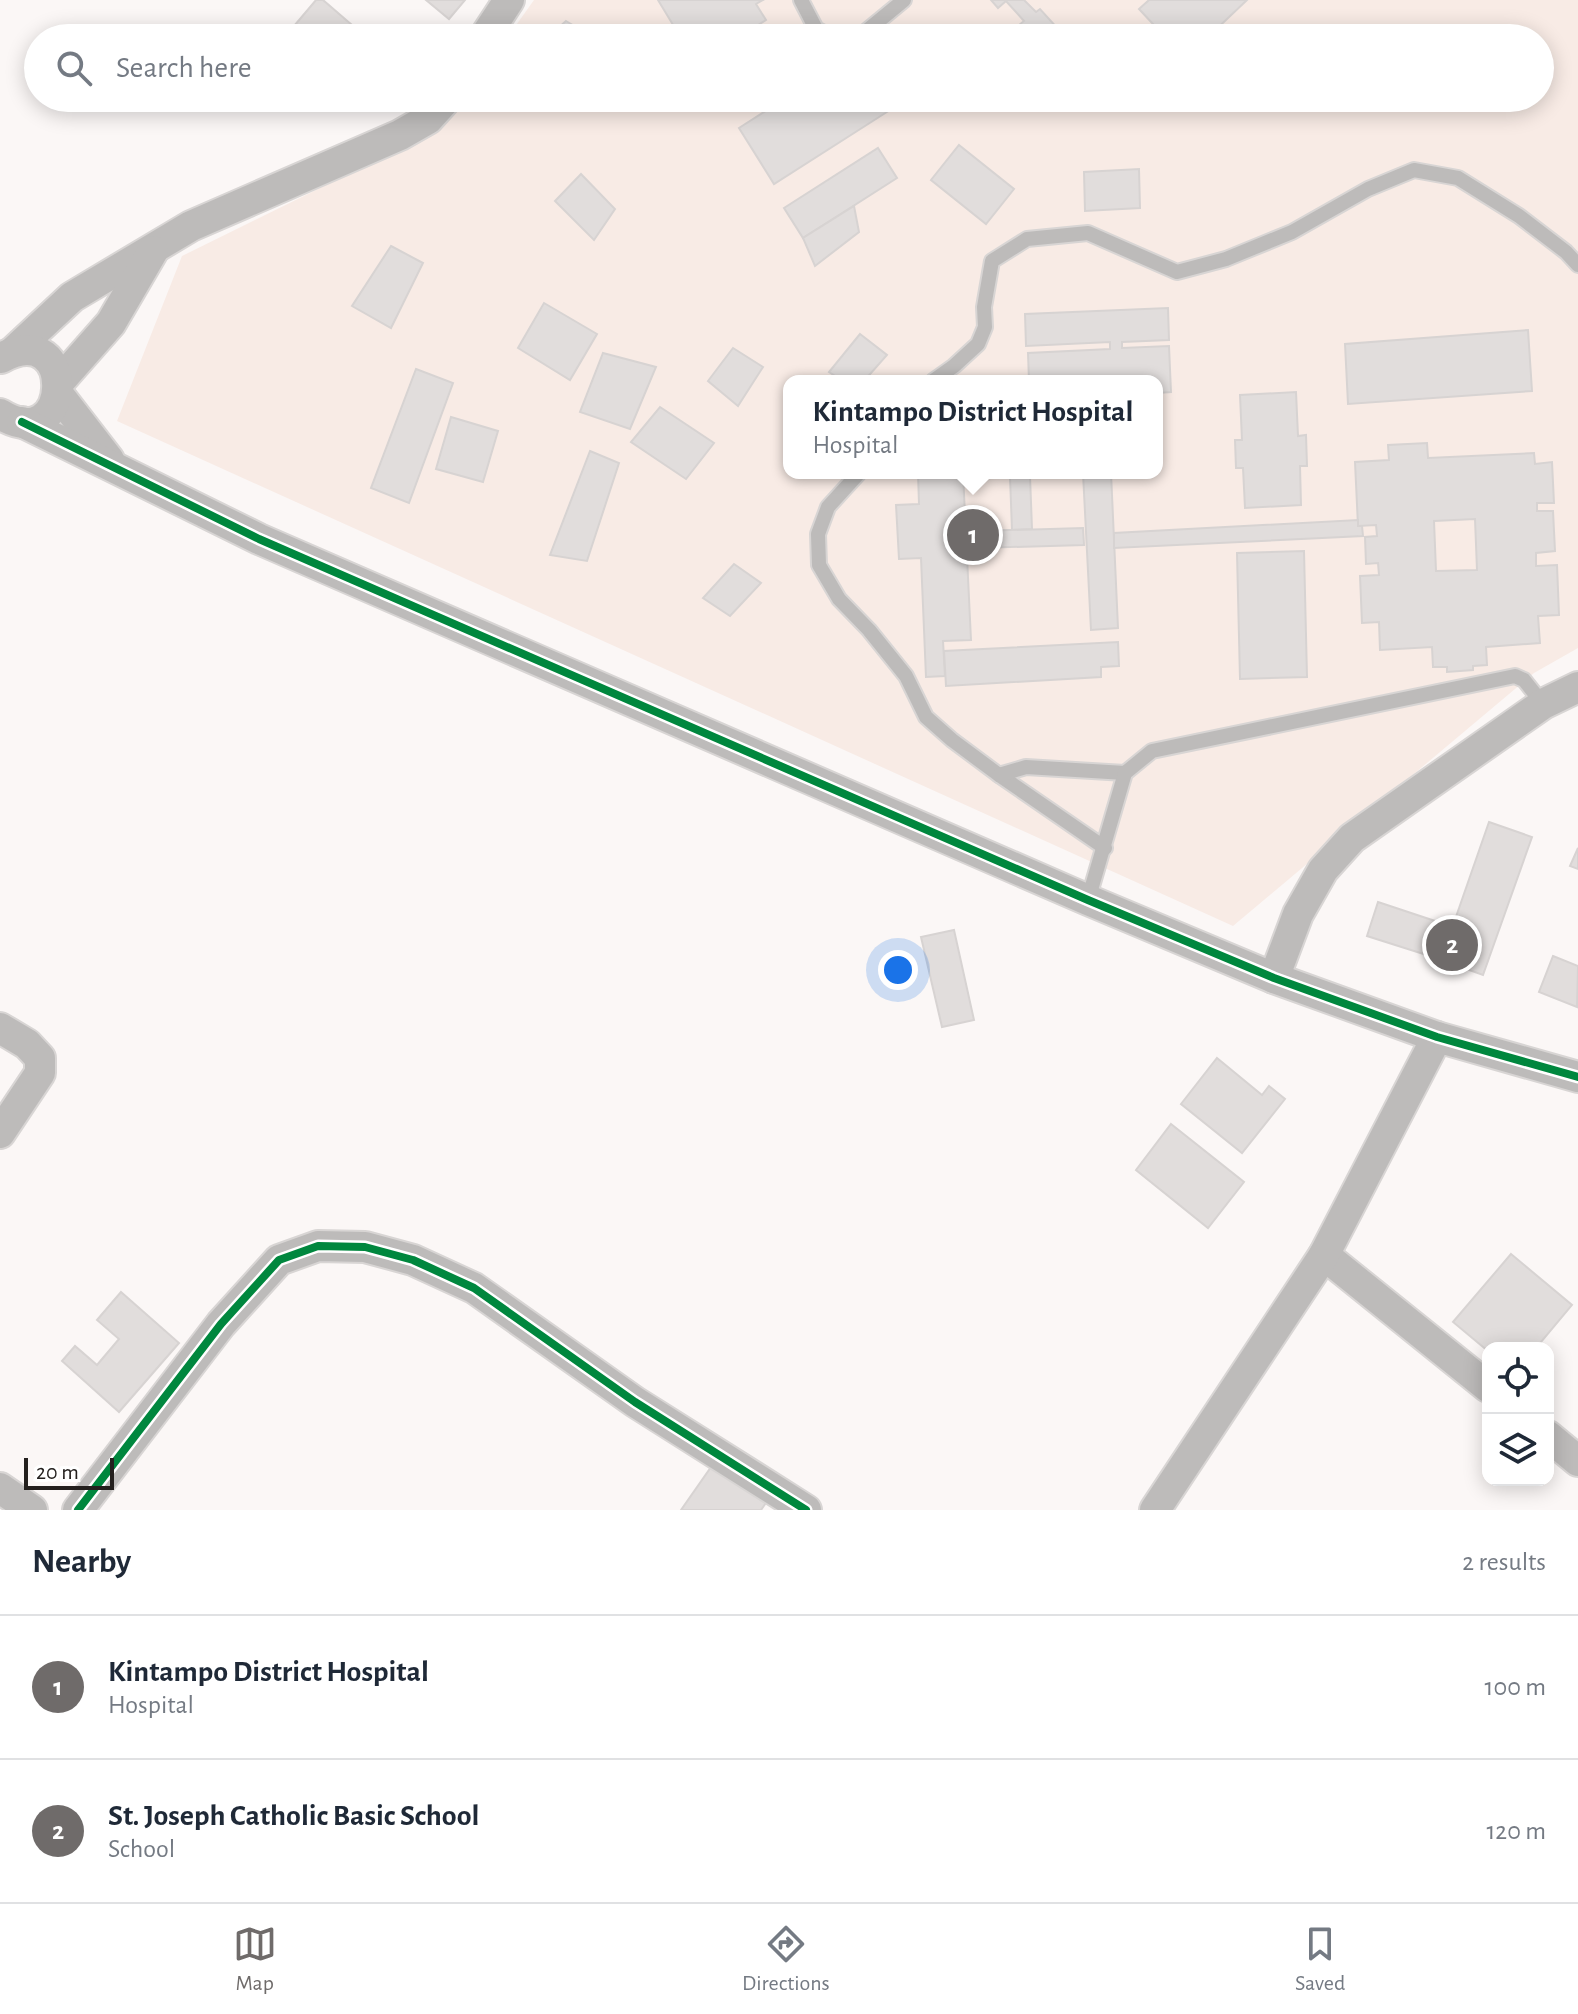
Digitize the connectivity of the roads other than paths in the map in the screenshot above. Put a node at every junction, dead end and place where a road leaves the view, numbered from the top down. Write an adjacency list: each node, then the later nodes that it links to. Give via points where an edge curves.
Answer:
1 (509, 0): 4 (street)
2 (801, 0): 5 (lane)
3 (904, 0): 6 (lane)
4 (493, 24)
5 (813, 24)
6 (875, 24)
7 (434, 112): 8 (street, via 400,135 191,226)
8 (154, 249): 10 (street, via 72,297); 12 (street, via 111,323)
9 (1578, 265): 11 (lane, via 1519,216 1458,178 1414,170 1292,232 1177,272 1088,233 1027,239 992,261 985,327 978,344)
10 (4, 357): 12 (street, via 25,350 37,353 55,370)
11 (940, 375)
12 (59, 388): 13 (street, via 45,415 34,421); 14 (street)
13 (11, 418): 14 (street)
14 (113, 465): 21 (street, via 286,551)
15 (854, 479): 19 (lane, via 828,507 818,534 819,565 839,599 906,676 926,717)
16 (1578, 687): 17 (street)
17 (1543, 704): 18 (lane, via 1515,676 1152,751); 22 (street, via 1352,838 1323,870 1298,914)
18 (1125, 773): 19 (lane, via 1026,767); 20 (lane)
19 (999, 775): 20 (lane)
20 (1105, 848): 21 (lane)
21 (1088, 900): 22 (street)
22 (1274, 978): 24 (street)
23 (0, 1028): 26 (street, via 40,1058 40,1073)
24 (1437, 1037): 25 (street); 27 (street)
25 (1578, 1077)
26 (0, 1133)
27 (1324, 1255): 28 (street); 35 (street)
28 (1482, 1382)
29 (1554, 1441): 30 (street)
30 (1578, 1461)
31 (0, 1488): 32 (street)
32 (32, 1510)
33 (78, 1510): 34 (street, via 279,1260 318,1246 365,1247 413,1260 474,1288 635,1402)
34 (806, 1510)
35 (1155, 1510)

